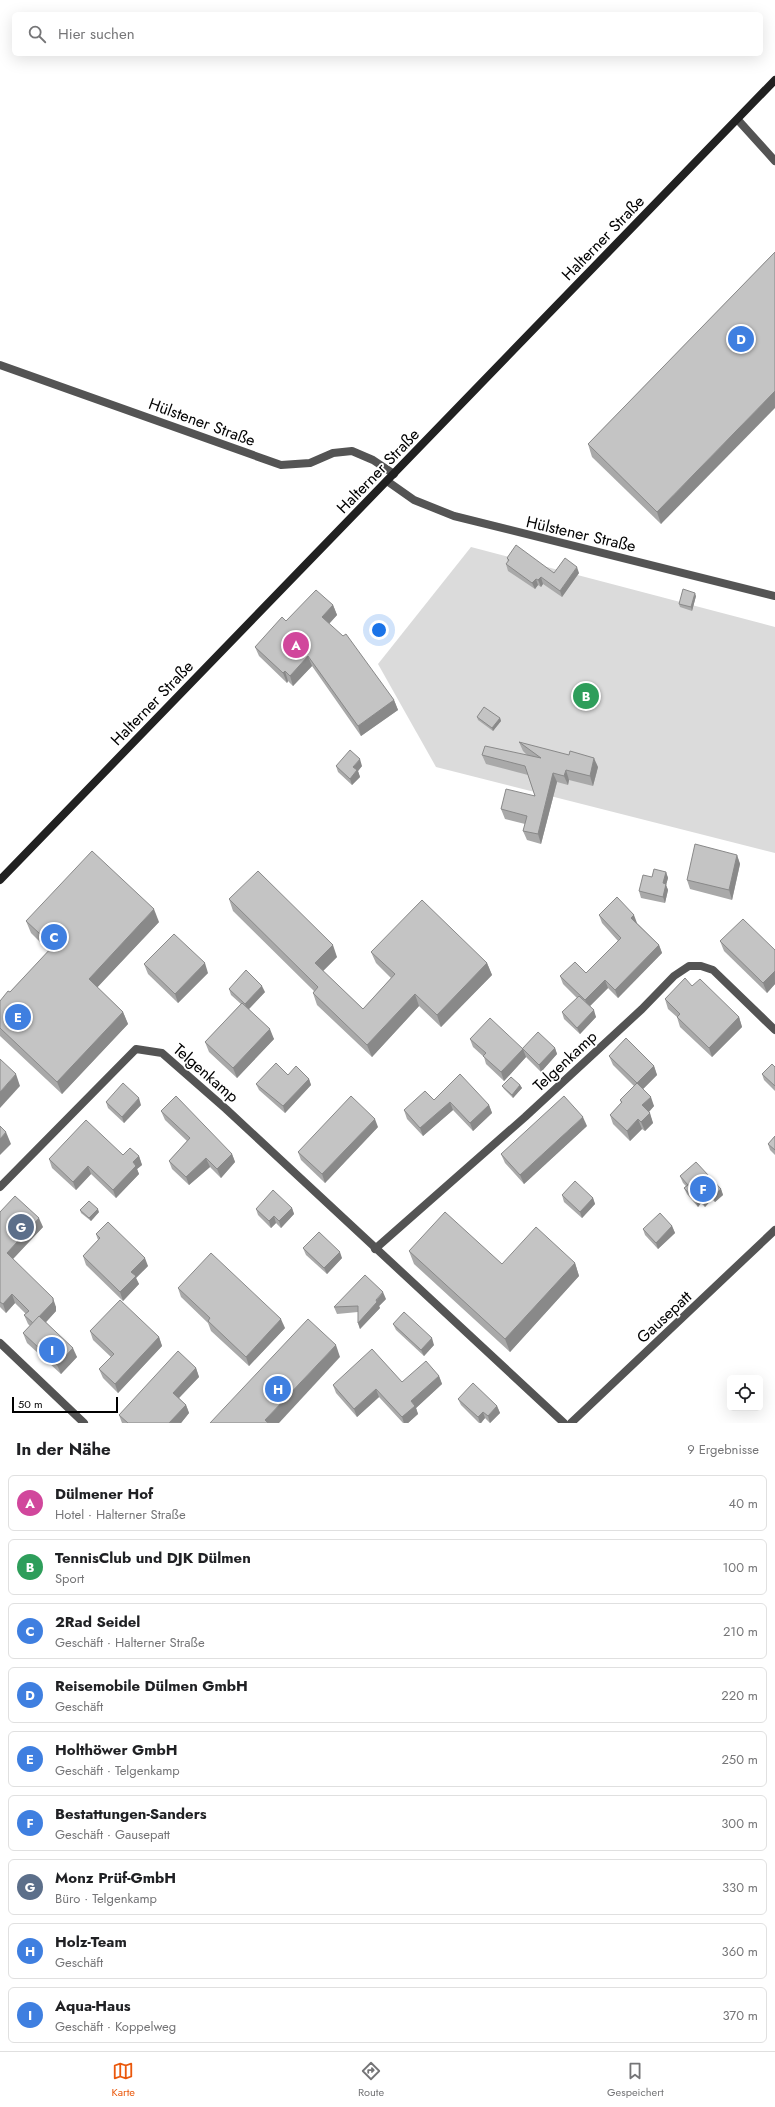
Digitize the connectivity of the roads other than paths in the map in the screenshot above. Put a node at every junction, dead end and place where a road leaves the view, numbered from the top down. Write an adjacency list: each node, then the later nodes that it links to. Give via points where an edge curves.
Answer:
1 (775, 80): 2 (main road, Halterner Straße)
2 (738, 120): 3 (street); 5 (main road, Halterner Straße)
3 (775, 161)
4 (0, 365): 5 (street, Hülstener Straße, via 281,465 310,463 333,453 352,451 373,460)
5 (394, 474): 6 (main road, Halterner Straße)
6 (387, 481): 7 (street, Hülstener Straße, via 414,500 454,516); 8 (main road, Halterner Straße)
7 (775, 596)
8 (0, 880)
9 (775, 1030): 12 (street, Telgenkamp, via 713,970 689,966 674,976 525,1118)
10 (0, 1188): 12 (street, Telgenkamp, via 136,1049 162,1053 226,1109)
11 (775, 1230): 16 (street, Gausepatt)
12 (375, 1249): 15 (street, Telgenkamp)
13 (0, 1343): 14 (street)
14 (84, 1423)
15 (564, 1423)
16 (570, 1423)

